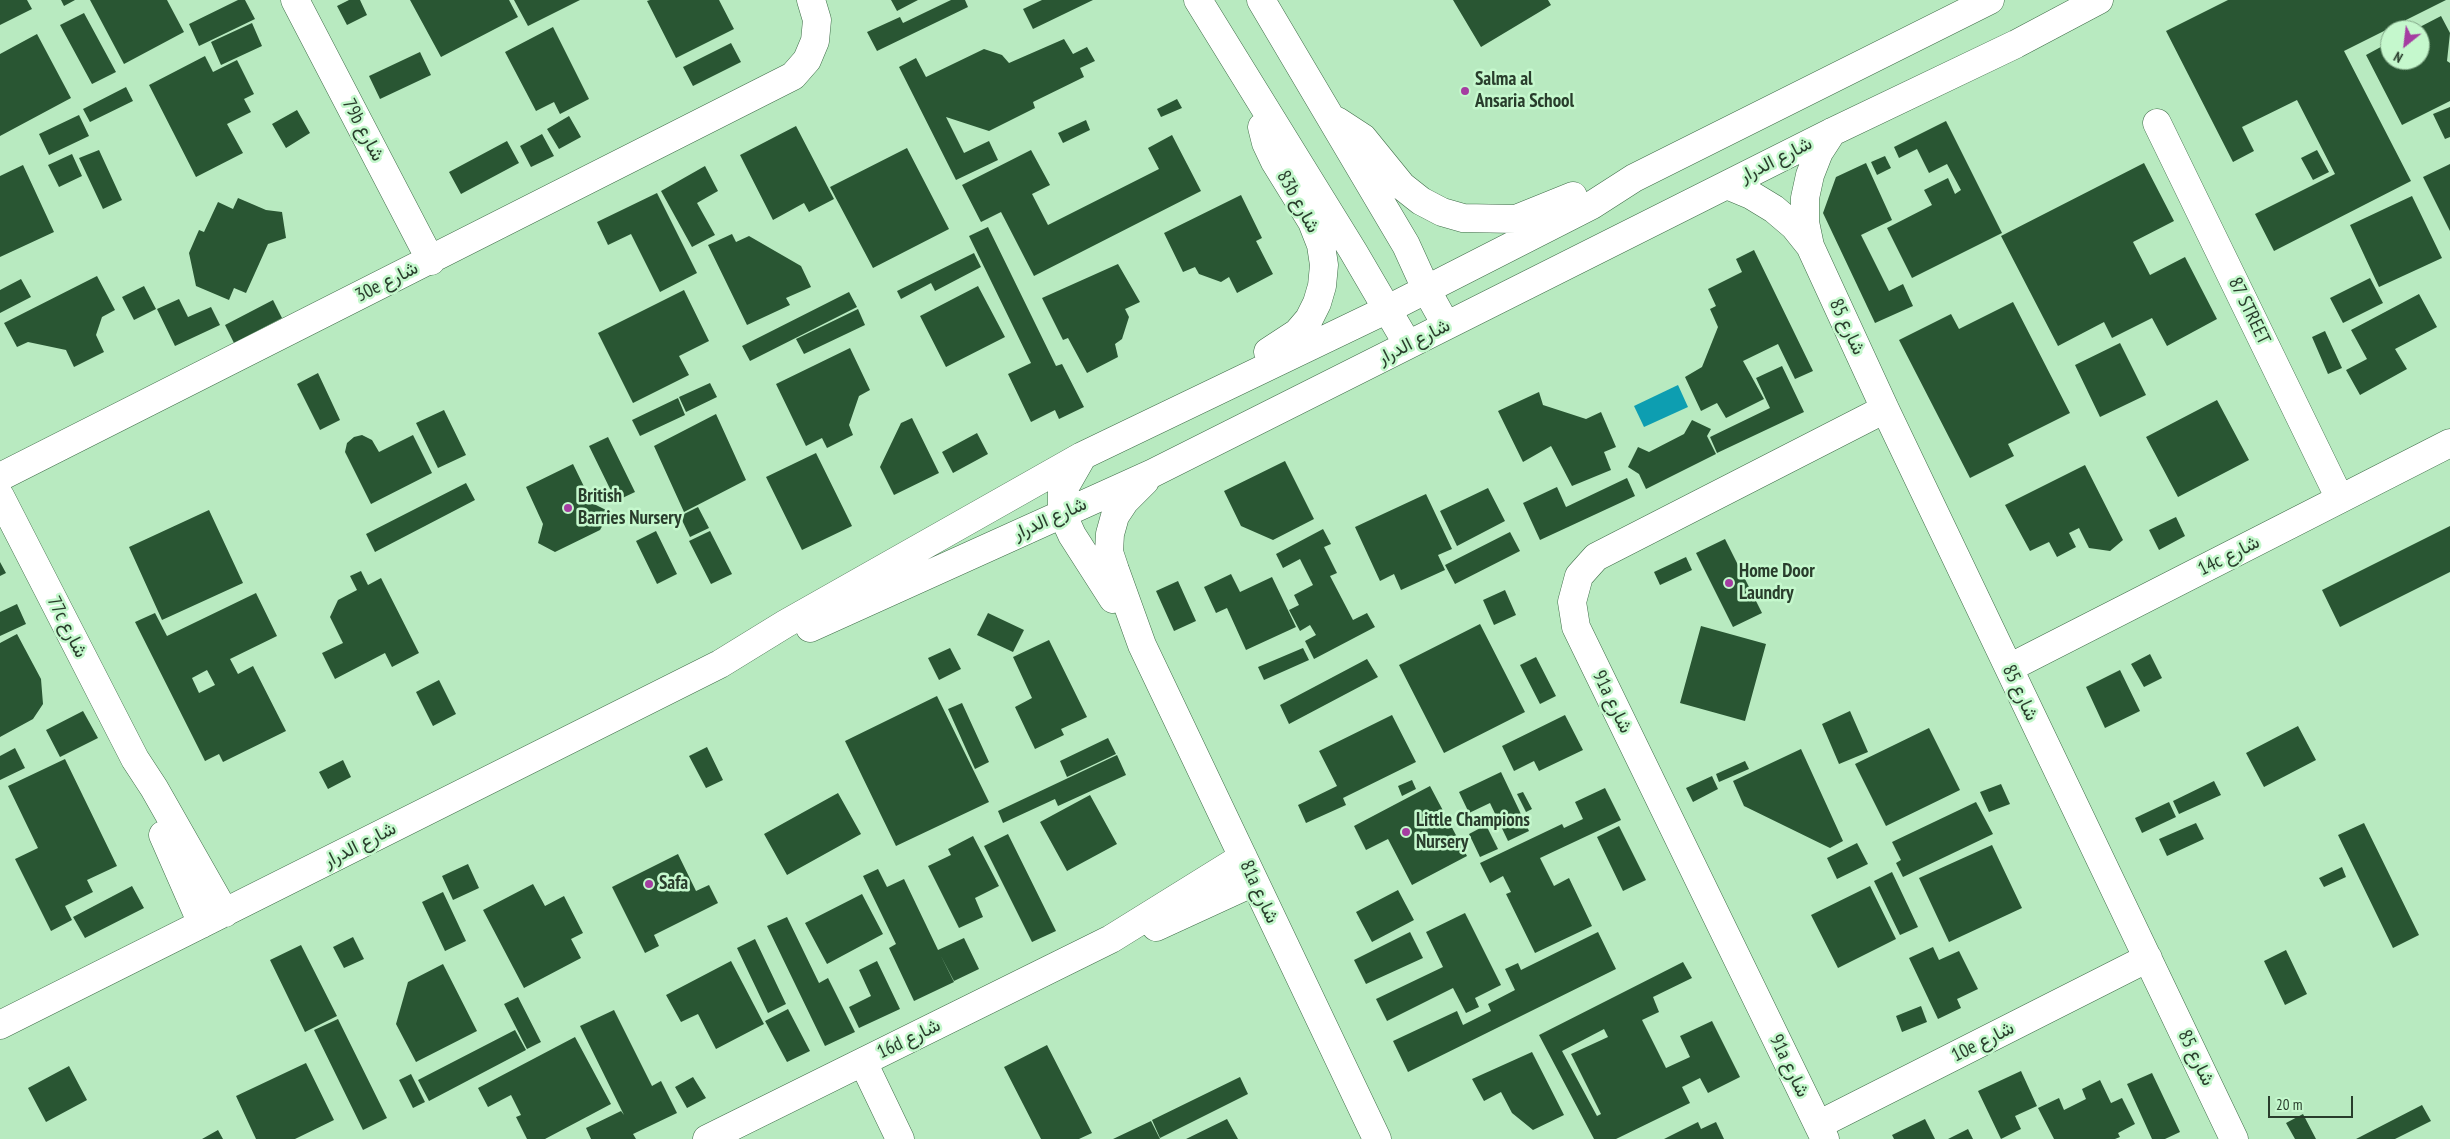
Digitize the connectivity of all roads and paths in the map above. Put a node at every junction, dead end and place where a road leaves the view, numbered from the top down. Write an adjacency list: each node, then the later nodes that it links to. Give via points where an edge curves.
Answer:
1 (295, 0): 14 (street, 79b شارع)
2 (811, 0): 14 (street, 30e شارع, via 816,20 815,41 807,60 793,76)
3 (1198, 0): 7 (street, 83b شارع)
4 (1261, 0): 8 (street)
5 (1990, 0): 11 (street, شارع الدرار)
6 (2099, 0): 10 (street, شارع الدرار, via 2016,44)
7 (1260, 101): 16 (street, 83b شارع); 19 (street, 83b شارع, via 1266,143 1312,222 1321,245 1324,265 1322,286 1309,319 1297,333 1232,372)
8 (1330, 117): 11 (street, via 1363,138 1402,186 1420,201 1463,218 1516,219 1593,188); 15 (street, via 1406,245)
9 (2157, 123): 26 (street, 87 STREET)
10 (1832, 132): 12 (street, شارع الدرار); 13 (street, شارع 85, via 1819,152 1805,198)
11 (1634, 178): 15 (street, شارع الدرار, via 1592,205)
12 (1727, 185): 13 (street, شارع 85, via 1774,209); 17 (street, شارع الدرار)
13 (1810, 246): 20 (street, شارع 85)
14 (431, 260): 24 (street, 30e شارع)
15 (1426, 289): 16 (street, شارع الدرار); 17 (street)
16 (1388, 309): 18 (street, 83b شارع); 19 (street, شارع الدرار)
17 (1446, 325): 18 (street, شارع الدرار)
18 (1408, 345): 23 (street, شارع الدرار)
19 (1203, 399): 22 (street, شارع الدرار)
20 (1885, 409): 30 (street, شارع 85); 38 (street, 91a شارع, via 1596,557 1579,576 1572,602 1576,628)
21 (2450, 443): 26 (street, 14c شارع)
22 (1082, 456): 27 (street, 81a شارع, via 1062,492); 29 (street, شارع الدرار)
23 (1153, 474): 27 (street, شارع الدرار); 28 (street, 81a شارع, via 1125,501 1115,516 1110,534 1109,552)
24 (0, 477)
25 (0, 496): 33 (street, 77c شارع, via 135,759 145,792)
26 (2340, 499): 30 (street, 14c شارع)
27 (1062, 513): 28 (street, 81a شارع, via 1072,535); 29 (street, شارع الدرار, via 800,632)
28 (1142, 645): 31 (street, 81a شارع)
29 (720, 664): 33 (street, شارع الدرار)
30 (2009, 668): 35 (street, شارع 85)
31 (1243, 857): 32 (street, 81a شارع); 34 (street, 16d شارع)
32 (1254, 882): 34 (street, 16d شارع, via 1156,927); 41 (street, 81a شارع)
33 (213, 919): 36 (street, شارع الدرار)
34 (1111, 939): 37 (street, 16d شارع)
35 (2148, 958): 38 (street, 10e شارع); 42 (street, شارع 85)
36 (0, 1025)
37 (863, 1062): 39 (street, 16d شارع); 40 (street)
38 (1821, 1132)
39 (707, 1139)
40 (900, 1139)
41 (1377, 1139)
42 (2234, 1139)

